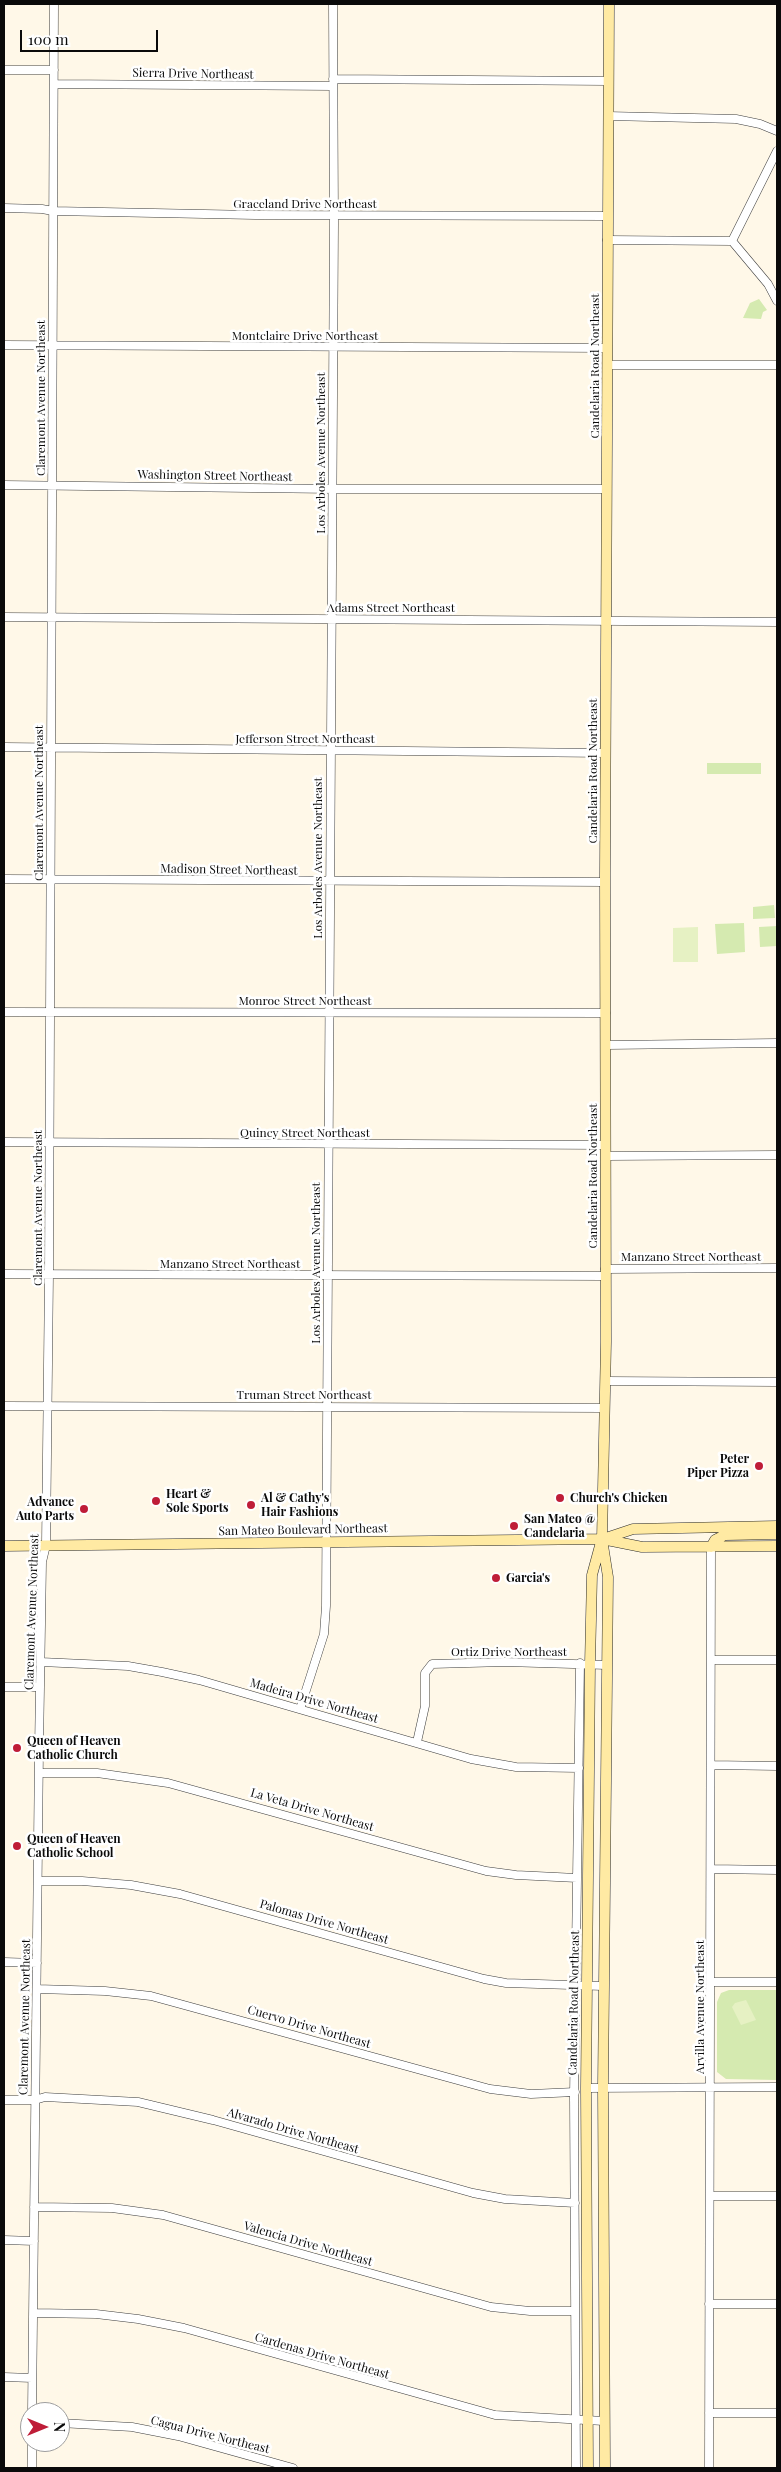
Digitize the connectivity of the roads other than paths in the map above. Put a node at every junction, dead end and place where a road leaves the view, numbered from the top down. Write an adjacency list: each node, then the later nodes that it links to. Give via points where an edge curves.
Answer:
1 (54, 4): 5 (street, Claremont Avenue Northeast)
2 (333, 4): 7 (street, Los Arboles Avenue Northeast)
3 (609, 4): 6 (main road, Candelaria Road Northeast)
4 (4, 70): 5 (street)
5 (54, 70): 8 (street, Claremont Avenue Northeast)
6 (608, 81): 7 (street, Sierra Drive Northeast); 9 (main road, Candelaria Road Northeast)
7 (333, 83): 8 (street, Sierra Drive Northeast); 14 (street, Los Arboles Avenue Northeast)
8 (54, 84): 13 (street, Claremont Avenue Northeast)
9 (608, 116): 10 (street, via 736,120 760,124); 15 (main road, Candelaria Road Northeast)
10 (777, 132)
11 (777, 151): 17 (street)
12 (4, 208): 13 (street, Graceland Drive Northeast)
13 (53, 211): 14 (street, Graceland Drive Northeast); 20 (street, Claremont Avenue Northeast)
14 (334, 215): 15 (street, Graceland Drive Northeast); 21 (street, Los Arboles Avenue Northeast)
15 (607, 216): 16 (main road, Candelaria Road Northeast)
16 (607, 240): 17 (street); 22 (main road, Candelaria Road Northeast)
17 (732, 241): 18 (street, via 768,284)
18 (777, 301)
19 (4, 345): 20 (street, Montclaire Drive Northeast)
20 (52, 346): 21 (street, Montclaire Drive Northeast); 26 (street, Claremont Avenue Northeast)
21 (333, 348): 22 (street, Montclaire Drive Northeast); 27 (street, Los Arboles Avenue Northeast)
22 (607, 348): 23 (main road, Candelaria Road Northeast)
23 (607, 365): 24 (street); 28 (main road, Candelaria Road Northeast)
24 (777, 365)
25 (4, 485): 26 (street, Washington Street Northeast)
26 (52, 485): 27 (street, Washington Street Northeast); 30 (street, Claremont Avenue Northeast)
27 (332, 489): 28 (street, Washington Street Northeast); 31 (street, Los Arboles Avenue Northeast)
28 (607, 489): 32 (main road, Candelaria Road Northeast)
29 (4, 617): 30 (street, Adams Street Northeast)
30 (51, 617): 31 (street, Adams Street Northeast); 35 (street, Claremont Avenue Northeast)
31 (331, 619): 32 (street, Adams Street Northeast); 36 (street, Los Arboles Avenue Northeast)
32 (606, 620): 33 (street, Adams Street Northeast); 37 (main road, Candelaria Road Northeast)
33 (777, 622)
34 (4, 747): 35 (street, Jefferson Street Northeast)
35 (50, 748): 36 (street, Jefferson Street Northeast); 39 (street, Claremont Avenue Northeast)
36 (330, 750): 37 (street, Jefferson Street Northeast); 40 (street, Los Arboles Avenue Northeast)
37 (606, 752): 41 (main road, Candelaria Road Northeast)
38 (4, 879): 39 (street, Madison Street Northeast)
39 (51, 880): 40 (street, Madison Street Northeast); 43 (street, Claremont Avenue Northeast)
40 (329, 882): 41 (street, Madison Street Northeast); 44 (street, Los Arboles Avenue Northeast)
41 (605, 882): 45 (main road, Candelaria Road Northeast)
42 (4, 1012): 43 (street, Monroe Street Northeast)
43 (49, 1012): 44 (street, Monroe Street Northeast); 49 (street, Claremont Avenue Northeast)
44 (328, 1012): 45 (street, Monroe Street Northeast); 50 (street, Los Arboles Avenue Northeast)
45 (606, 1013): 47 (main road, Candelaria Road Northeast)
46 (777, 1043): 47 (street)
47 (606, 1044): 51 (main road, Candelaria Road Northeast)
48 (4, 1142): 49 (street, Quincy Street Northeast)
49 (49, 1143): 50 (street, Quincy Street Northeast); 57 (street, Claremont Avenue Northeast)
50 (327, 1144): 51 (street, Quincy Street Northeast); 58 (street, Los Arboles Avenue Northeast)
51 (606, 1145): 53 (main road, Candelaria Road Northeast)
52 (777, 1155): 53 (street)
53 (606, 1156): 55 (main road, Candelaria Road Northeast)
54 (777, 1268): 55 (street, Manzano Street Northeast)
55 (606, 1272): 58 (street, Manzano Street Northeast); 59 (main road, Candelaria Road Northeast)
56 (4, 1274): 57 (street, Manzano Street Northeast)
57 (49, 1274): 58 (street, Manzano Street Northeast); 62 (street, Claremont Avenue Northeast)
58 (328, 1276): 63 (street, Los Arboles Avenue Northeast)
59 (606, 1381): 60 (street); 64 (main road, Candelaria Road Northeast)
60 (777, 1382)
61 (4, 1406): 62 (street, Truman Street Northeast)
62 (47, 1406): 63 (street, Truman Street Northeast); 69 (street, Claremont Avenue Northeast)
63 (327, 1407): 64 (street, Truman Street Northeast); 68 (street, Los Arboles Avenue Northeast)
64 (605, 1408): 67 (main road, Candelaria Road Northeast)
65 (777, 1526): 67 (main road, San Mateo Boulevard Northeast, via 633,1529)
66 (777, 1534): 72 (main road, via 725,1535 715,1540)
67 (602, 1539): 68 (main road, San Mateo Boulevard Northeast); 72 (main road, San Mateo Boulevard Northeast, via 642,1547); 76 (main road, Candelaria Road Northeast, via 592,1575); 77 (main road, Candelaria Road Northeast, via 608,1578)
68 (326, 1542): 69 (main road, San Mateo Boulevard Northeast); 80 (street, Los Arboles Avenue Northeast, via 326,1620)
69 (46, 1545): 70 (main road, San Mateo Boulevard Northeast); 75 (street, Claremont Avenue Northeast, via 42,1562)
70 (4, 1546)
71 (777, 1546): 72 (main road, San Mateo Boulevard Northeast)
72 (711, 1547): 73 (street, Arvilla Avenue Northeast)
73 (712, 1660): 74 (street); 82 (street, Arvilla Avenue Northeast)
74 (777, 1660)
75 (41, 1662): 79 (street, Claremont Avenue Northeast); 80 (street, Madeira Drive Northeast, via 128,1666 162,1672)
76 (585, 1664): 77 (street, Ortiz Drive Northeast); 81 (street, Ortiz Drive Northeast, via 432,1664 425,1673 425,1706); 84 (street); 94 (main road, Candelaria Road Northeast)
77 (607, 1665): 95 (main road, Candelaria Road Northeast)
78 (4, 1687): 79 (street)
79 (40, 1687): 85 (street, Claremont Avenue Northeast)
80 (300, 1709): 81 (street, Madeira Drive Northeast)
81 (417, 1742): 84 (street, Madeira Drive Northeast, via 503,1766)
82 (711, 1765): 83 (street); 86 (street, Arvilla Avenue Northeast)
83 (777, 1766)
84 (579, 1768): 88 (street)
85 (40, 1773): 88 (street, La Veta Drive Northeast, via 97,1773 161,1781 486,1871 516,1876); 89 (street, Claremont Avenue Northeast)
86 (711, 1870): 87 (street); 92 (street, Arvilla Avenue Northeast)
87 (777, 1870)
88 (577, 1878): 94 (street)
89 (38, 1881): 91 (street, Claremont Avenue Northeast); 94 (street, Palomas Drive Northeast, via 82,1881 159,1890 484,1980)
90 (4, 1962): 91 (street)
91 (37, 1963): 96 (street, Claremont Avenue Northeast)
92 (711, 1982): 93 (street); 98 (street, Arvilla Avenue Northeast)
93 (777, 1982)
94 (581, 1986): 95 (street, Palomas Drive Northeast); 100 (main road, Candelaria Road Northeast); 101 (street)
95 (604, 1986): 97 (main road, Candelaria Road Northeast)
96 (37, 1989): 101 (street, Cuervo Drive Northeast, via 151,1996 490,2089 531,2094); 103 (street, Claremont Avenue Northeast)
97 (603, 2087): 98 (street); 100 (street); 121 (main road, Candelaria Road Northeast)
98 (711, 2087): 99 (street); 104 (street, Arvilla Avenue Northeast)
99 (777, 2087)
100 (586, 2088): 120 (main road, Candelaria Road Northeast)
101 (574, 2092): 106 (street)
102 (4, 2100): 103 (street, Alvarado Drive Northeast)
103 (35, 2100): 106 (street, Alvarado Drive Northeast, via 46,2097 138,2102 481,2195 505,2200); 107 (street, Claremont Avenue Northeast)
104 (710, 2196): 105 (street); 110 (street, Arvilla Avenue Northeast)
105 (777, 2196)
106 (575, 2203): 112 (street)
107 (34, 2207): 109 (street, Claremont Avenue Northeast); 112 (street, Valencia Drive Northeast, via 112,2208 170,2217 491,2306 530,2311)
108 (4, 2240): 109 (street)
109 (34, 2241): 113 (street, Claremont Avenue Northeast)
110 (710, 2304): 111 (street); 117 (street, Arvilla Avenue Northeast)
111 (777, 2304)
112 (575, 2311): 119 (street)
113 (34, 2313): 115 (street, Claremont Avenue Northeast); 119 (street, Cardenas Drive Northeast, via 96,2314 184,2328 480,2412 509,2418)
114 (4, 2377): 115 (street)
115 (32, 2378): 116 (street, Claremont Avenue Northeast)
116 (32, 2402)
117 (709, 2413): 118 (street); 129 (street, Arvilla Avenue Northeast)
118 (777, 2413)
119 (576, 2420): 120 (street, Cardenas Drive Northeast); 126 (street)
120 (588, 2420): 121 (street, Cardenas Drive Northeast); 127 (main road, Candelaria Road Northeast)
121 (604, 2421): 128 (main road, Candelaria Road Northeast)
122 (70, 2424): 125 (street, Cagua Drive Northeast, via 132,2427 169,2434)
123 (32, 2452): 124 (street)
124 (32, 2468)
125 (293, 2468)
126 (576, 2468)
127 (588, 2468)
128 (605, 2468)
129 (709, 2468)

